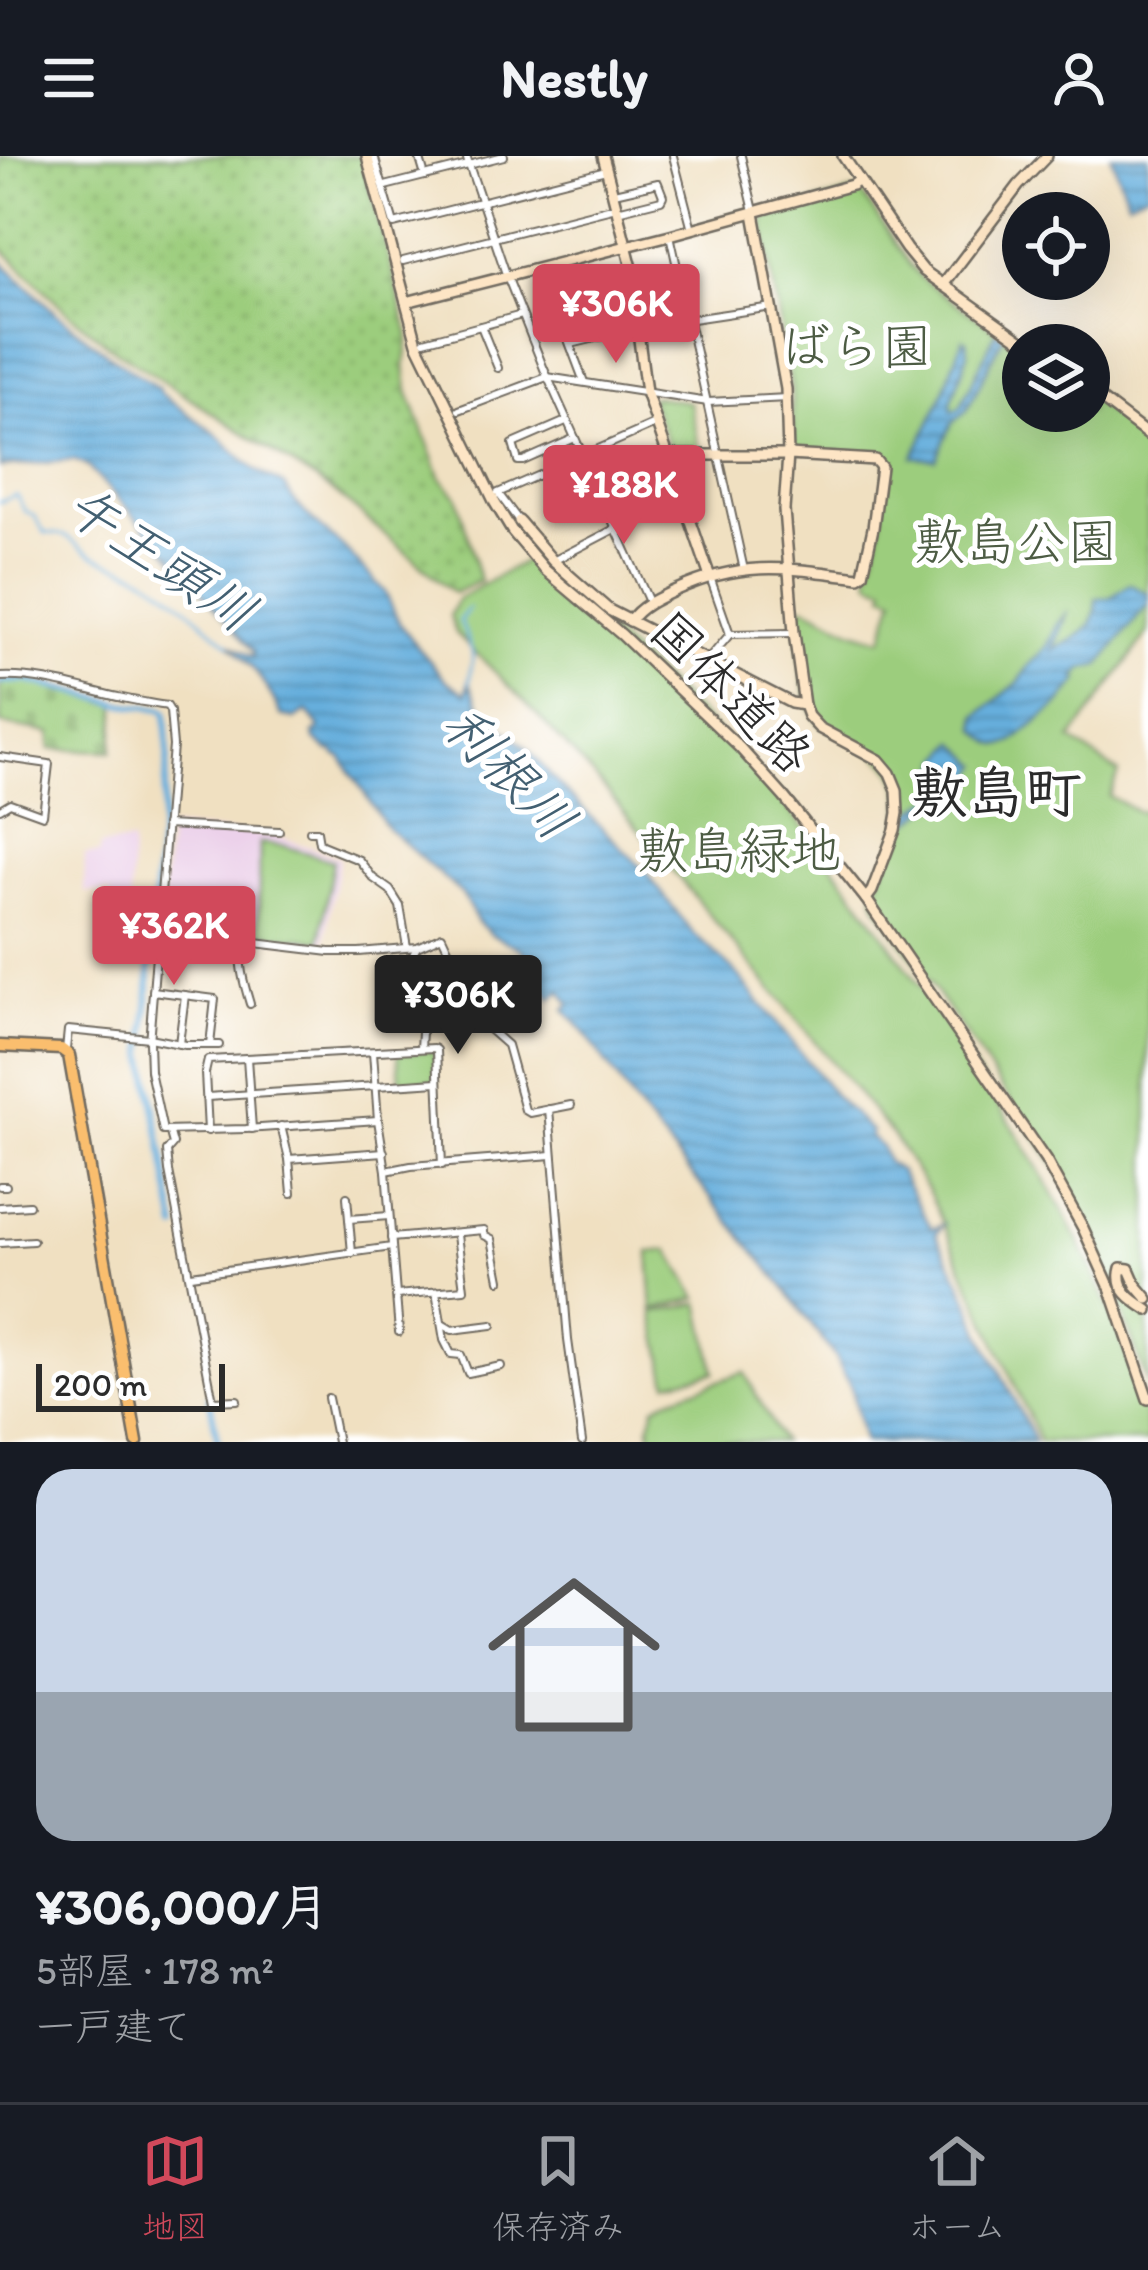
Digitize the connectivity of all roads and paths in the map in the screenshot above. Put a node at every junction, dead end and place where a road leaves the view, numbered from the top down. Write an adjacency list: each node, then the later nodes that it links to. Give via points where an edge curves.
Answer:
1 (371, 156): 13 (street); 27 (street, 国体道路)
2 (419, 156): 11 (street)
3 (504, 156): 9 (street)
4 (602, 156): 10 (street)
5 (673, 156): 18 (street)
6 (741, 156): 17 (street)
7 (843, 156): 12 (street)
8 (1047, 156): 26 (street)
9 (468, 160): 11 (street); 15 (street)
10 (606, 170): 14 (street); 15 (street)
11 (425, 176): 13 (street)
12 (859, 180): 17 (street); 26 (street, via 911,256)
13 (384, 187): 15 (street, via 394,224)
14 (612, 193): 16 (street); 16 (street, via 658,183 663,196)
15 (482, 202): 20 (street)
16 (616, 209): 20 (street); 21 (street)
17 (754, 213): 18 (street); 29 (street)
18 (692, 229): 19 (street)
19 (670, 235): 21 (street); 31 (street)
20 (494, 238): 22 (street); 24 (street)
21 (626, 246): 23 (street); 25 (street)
22 (403, 261)
23 (541, 268): 24 (street); 28 (street)
24 (507, 276): 27 (street); 30 (street)
25 (636, 286): 28 (street); 34 (street)
26 (943, 286): 33 (street)
27 (406, 302): 72 (street, 国体道路, via 424,359 512,531 709,715)
28 (557, 307): 36 (street)
29 (772, 307): 31 (street); 41 (street)
30 (522, 315): 32 (street); 38 (street)
31 (690, 320): 34 (street); 42 (street)
32 (481, 326): 35 (street); 37 (street)
33 (1002, 327)
34 (636, 328): 36 (street); 40 (street)
35 (424, 340)
36 (571, 344): 39 (street)
37 (498, 368)
38 (547, 376): 39 (street); 44 (street); 45 (street)
39 (584, 382): 40 (street)
40 (644, 392): 42 (street); 46 (street); 51 (street)
41 (787, 398): 42 (street); 52 (street)
42 (708, 402): 49 (street)
43 (1110, 406): 47 (street)
44 (459, 410)
45 (566, 421): 48 (street); 48 (street, via 513,444 518,460)
46 (653, 425): 50 (street); 53 (street)
47 (1148, 435)
48 (575, 438): 50 (street)
49 (719, 454): 51 (street); 52 (street); 58 (street)
50 (582, 455): 54 (street, via 498,493); 55 (street)
51 (668, 455): 59 (street)
52 (788, 455): 57 (street); 57 (street, via 875,460 880,467 862,576)
53 (678, 496): 55 (street); 59 (street)
54 (519, 521): 56 (street)
55 (615, 528): 56 (street); 60 (street)
56 (553, 561): 61 (street)
57 (788, 568): 58 (street); 62 (street)
58 (744, 570): 59 (street)
59 (710, 577): 60 (street); 63 (street)
60 (650, 604): 61 (street)
61 (630, 622): 64 (street)
62 (794, 633): 63 (street); 66 (street)
63 (730, 634): 64 (street)
64 (706, 661): 66 (street)
65 (0, 676): 69 (street, via 167,706 173,746)
66 (804, 705): 72 (street, via 815,725 871,754 894,781 895,830)
67 (0, 757): 68 (street, via 49,764 43,815 9,803)
68 (0, 809)
69 (166, 825): 70 (street); 73 (street)
70 (279, 831)
71 (310, 831): 75 (street, via 390,890)
72 (866, 898): 124 (street, 国体道路, via 1046,1161 1111,1290)
73 (156, 936): 74 (street); 76 (street)
74 (242, 941): 75 (street, via 330,952); 78 (street)
75 (412, 947): 82 (street, via 395,997 424,1000); 91 (street, via 444,937 482,1022 507,1045 525,1110)
76 (153, 991): 77 (street); 79 (street)
77 (185, 995): 80 (street); 80 (street, via 215,999 214,1045)
78 (250, 1004)
79 (150, 1038): 80 (street); 83 (street, via 68,1030); 96 (street, via 153,1087)
80 (179, 1044)
81 (0, 1046): 83 (main road)
82 (421, 1049): 84 (street); 86 (street, via 437,1051)
83 (66, 1051): 126 (main road)
84 (373, 1052): 85 (street); 87 (street)
85 (247, 1058): 88 (street); 89 (street, via 207,1061)
86 (438, 1082): 87 (street); 100 (street)
87 (375, 1086): 88 (street); 92 (street)
88 (249, 1093): 89 (street); 94 (street)
89 (206, 1096): 95 (street)
90 (571, 1105): 91 (street)
91 (548, 1109): 98 (street)
92 (378, 1120): 93 (street); 97 (street)
93 (281, 1126): 94 (street); 99 (street)
94 (252, 1129): 95 (street)
95 (208, 1131): 96 (street)
96 (170, 1132): 113 (street, via 169,1171)
97 (384, 1153): 99 (street); 101 (street)
98 (552, 1155): 100 (street); 128 (street)
99 (289, 1159): 102 (street)
100 (442, 1165): 101 (street)
101 (386, 1171): 106 (street)
102 (292, 1193)
103 (347, 1197): 107 (street)
104 (29, 1204): 105 (street)
105 (0, 1207)
106 (389, 1216): 107 (street); 110 (street)
107 (349, 1219): 112 (street)
108 (457, 1233): 110 (street); 114 (street, via 484,1230); 115 (street, via 465,1287)
109 (33, 1241): 111 (street)
110 (391, 1242): 112 (street); 116 (street)
111 (0, 1243)
112 (352, 1253): 113 (street)
113 (191, 1275): 125 (street, via 213,1401)
114 (500, 1280)
115 (436, 1292): 116 (street); 119 (street)
116 (397, 1295): 121 (street)
117 (1148, 1298): 118 (street, via 1121,1268 1127,1297)
118 (1148, 1310)
119 (442, 1324): 120 (street); 122 (street, via 445,1343 468,1373)
120 (492, 1325)
121 (399, 1332)
122 (501, 1366)
123 (328, 1398): 127 (street)
124 (1148, 1399)
125 (236, 1400)
126 (137, 1442)
127 (337, 1442)
128 (582, 1442)

